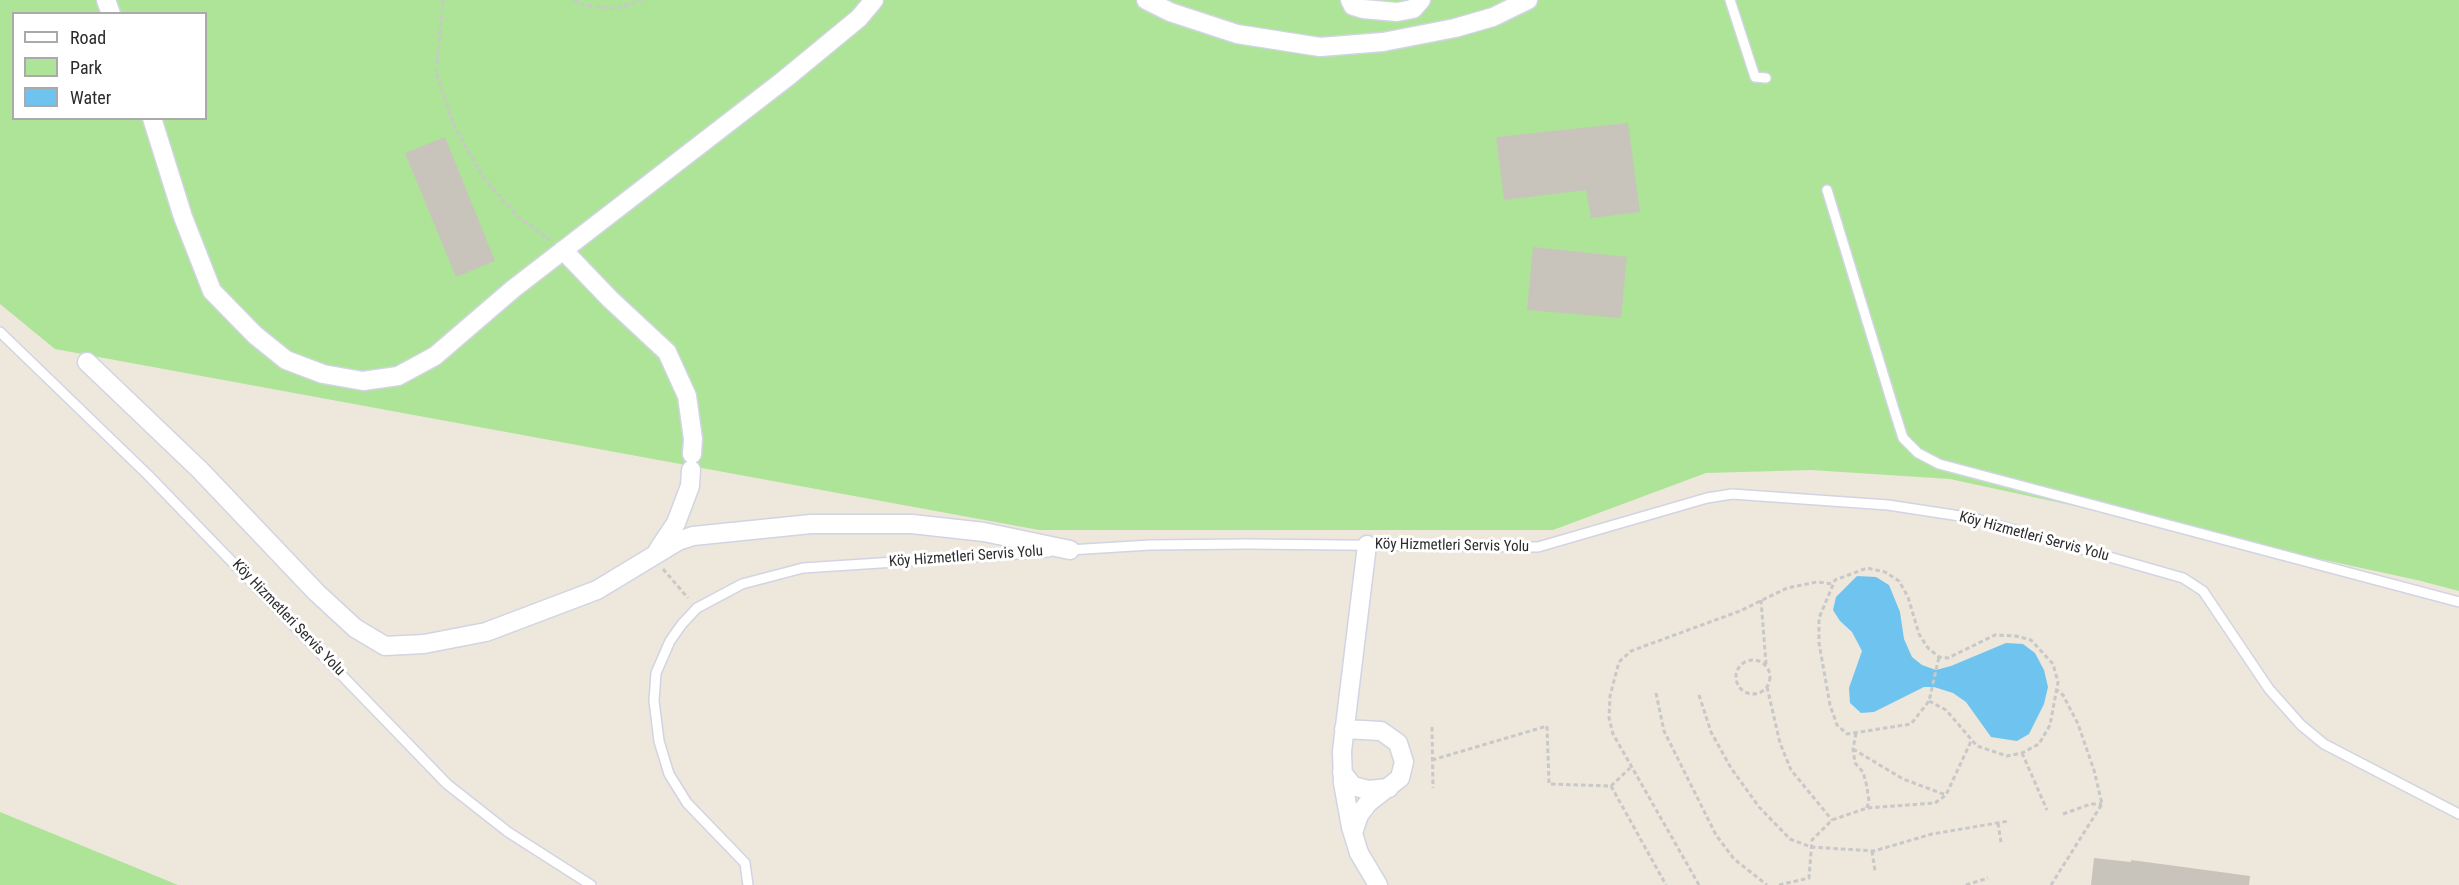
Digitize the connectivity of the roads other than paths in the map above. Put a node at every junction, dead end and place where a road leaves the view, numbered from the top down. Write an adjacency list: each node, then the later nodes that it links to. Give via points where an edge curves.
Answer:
1 (874, 0): 10 (street, via 859,18 785,79)
2 (1146, 0): 5 (street, via 1237,34 1320,47 1383,42 1455,28 1493,18)
3 (1350, 0): 4 (street, via 1353,6 1363,9 1397,12 1413,9)
4 (1421, 0)
5 (1527, 0)
6 (1730, 0): 7 (lane, via 1755,77)
7 (1766, 78)
8 (153, 120): 10 (street, via 183,217 212,291 286,360 323,374 363,381 398,376 435,356)
9 (1827, 190): 16 (lane, via 1896,416 1904,438 1917,453 1939,464)
10 (563, 250): 15 (street, via 667,351 687,396 693,439 690,486 676,523)
11 (0, 332): 22 (lane, Köy Hizmetleri Servis Yolu, via 156,483 447,784 508,832)
12 (87, 362): 15 (street, via 200,470 316,592 355,628 386,646 424,644 486,632 597,590)
13 (1367, 545): 14 (lane, Köy Hizmetleri Servis Yolu, via 1150,545); 17 (street); 20 (lane, Köy Hizmetleri Servis Yolu, via 1538,547 1731,494 1888,505 1973,518 2182,578 2203,591 2269,689 2301,725 2324,744)
14 (1070, 550): 15 (street, via 984,532 912,524 811,524 693,536); 23 (lane, Köy Hizmetleri Servis Yolu, via 802,568 742,584 697,608 670,641 657,674 654,701 659,741 669,774 687,803 745,863)
15 (655, 554)
16 (2459, 602)
17 (1344, 729): 18 (street); 19 (street, via 1380,731 1398,743 1404,762 1400,778)
18 (1342, 772): 19 (street, via 1353,786 1368,790); 21 (street)
19 (1390, 788): 21 (street, via 1368,803)
20 (2459, 814)
21 (1353, 834): 24 (street)
22 (591, 885)
23 (748, 885)
24 (1378, 885)

